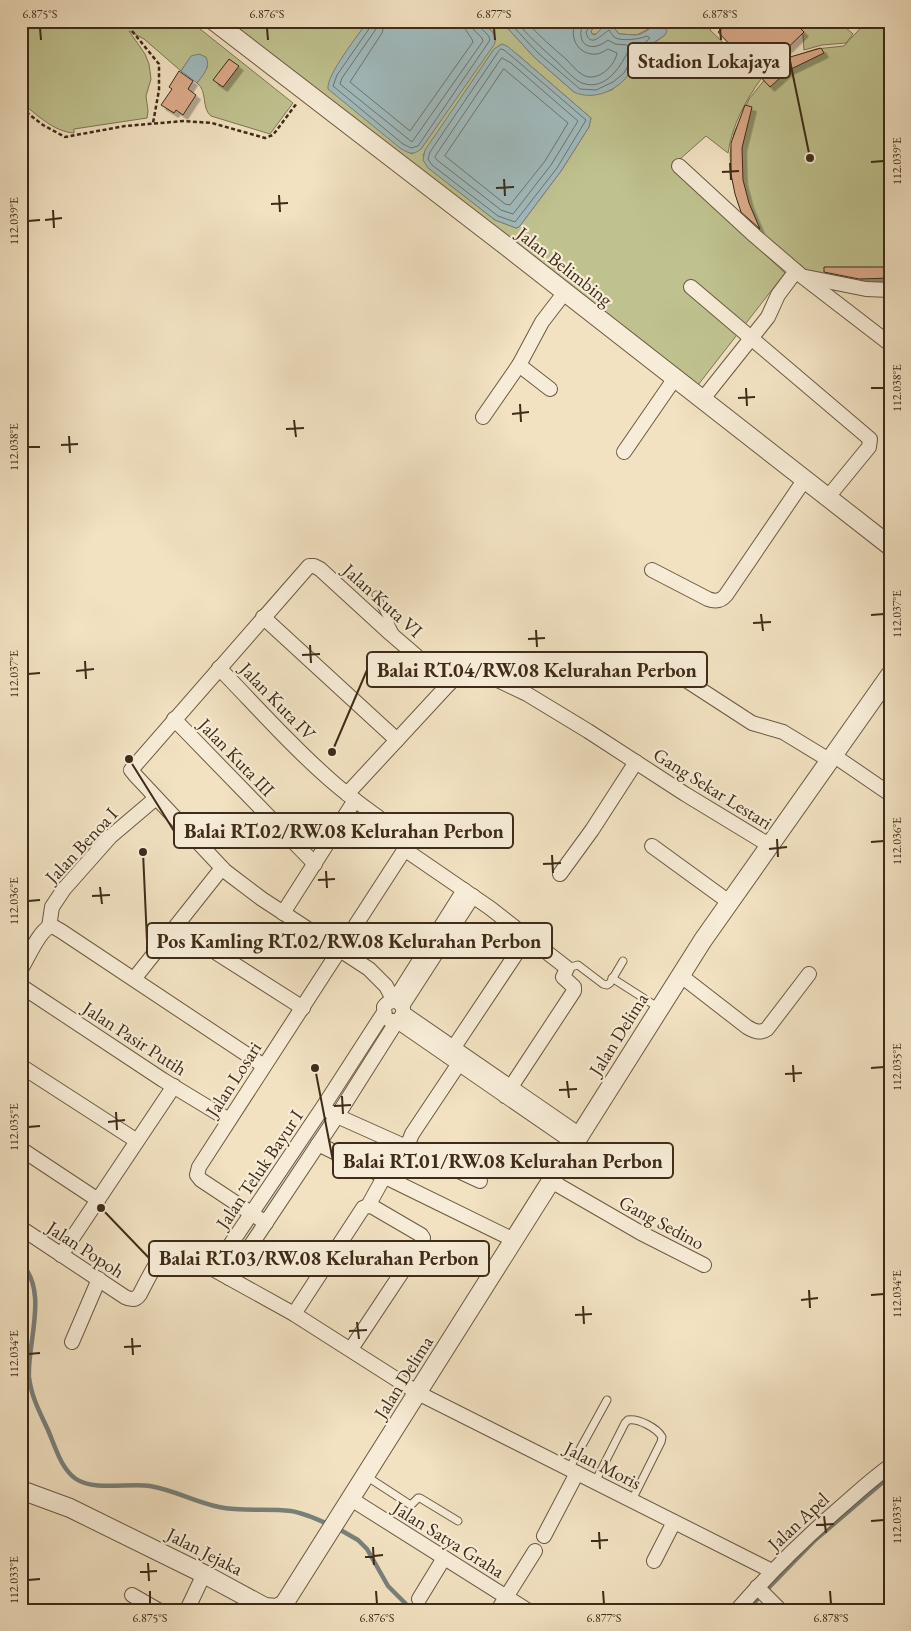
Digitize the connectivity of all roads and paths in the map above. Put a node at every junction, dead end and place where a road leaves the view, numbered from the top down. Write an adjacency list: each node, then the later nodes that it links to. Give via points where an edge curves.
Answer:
1 (214, 21): 3 (street, Jalan Belimbing)
2 (132, 31): 5 (path, via 159,64 159,90)
3 (305, 92): 5 (path, via 269,138 204,122); 10 (street, Jalan Belimbing)
4 (21, 108): 5 (path, via 65,137)
5 (153, 123)
6 (679, 166): 7 (street)
7 (799, 274): 9 (street, via 866,289); 11 (street, via 778,295 768,317); 12 (street)
8 (691, 287): 11 (street)
9 (890, 290)
10 (564, 292): 13 (street, via 539,326); 14 (street, Jalan Belimbing)
11 (751, 338): 16 (street); 20 (street, via 870,439 869,447)
12 (890, 344)
13 (519, 365): 15 (street); 17 (street)
14 (675, 378): 16 (street, Jalan Belimbing); 18 (street)
15 (550, 389)
16 (702, 400): 19 (street, Jalan Belimbing)
17 (483, 417)
18 (624, 452)
19 (805, 479): 20 (street, Jalan Belimbing); 22 (street, via 721,600 708,599)
20 (828, 498): 21 (street, Jalan Belimbing)
21 (890, 546)
22 (652, 570)
23 (376, 596): 25 (lane)
24 (263, 617): 25 (street, Jalan Kuta VI, via 305,569 313,566); 26 (street); 31 (street)
25 (399, 641): 29 (street, Jalan Kuta VI)
26 (219, 668): 30 (street); 35 (street, Jalan Kuta IV, via 313,764)
27 (675, 673): 32 (street, via 752,722 783,732)
28 (890, 675): 32 (street, Jalan Delima)
29 (449, 684): 31 (street); 33 (street, Gang Sekar Lestari, via 468,669 489,675 547,705)
30 (174, 719): 36 (street, via 133,767 132,772); 40 (street, Jalan Kuta III)
31 (398, 740): 35 (street)
32 (831, 757): 34 (street); 37 (street, Jalan Delima)
33 (636, 762): 37 (street, Gang Sekar Lestari); 42 (street, Gang Sekar Lestari)
34 (890, 794)
35 (351, 797): 39 (street, Jalan Kuta IV, via 405,836 407,843); 40 (street)
36 (156, 798): 41 (street); 46 (street, Jalan Benoa I, via 114,833 64,889 52,906)
37 (769, 845): 44 (street, Jalan Delima)
38 (652, 846): 44 (street)
39 (404, 849): 43 (street); 49 (street, Jalan Losari)
40 (314, 864): 45 (street)
41 (222, 868): 45 (street); 47 (street)
42 (560, 874)
43 (469, 893): 48 (street); 60 (street, Jalan Teluk Bayur I)
44 (729, 902): 54 (street, Jalan Delima)
45 (283, 913): 49 (street)
46 (49, 927): 52 (street); 56 (street, via 61,931)
47 (176, 927): 56 (street); 58 (street)
48 (528, 936): 51 (street); 61 (street)
49 (341, 950): 58 (street, Jalan Losari); 60 (street, via 376,975)
50 (623, 961): 55 (lane)
51 (567, 968): 55 (lane, via 578,965 604,984); 65 (street, via 563,977 574,991)
52 (21, 969)
53 (809, 974): 54 (street, via 767,1029 761,1032 748,1027)
54 (680, 975): 59 (street, Jalan Delima)
55 (612, 978): 59 (lane)
56 (134, 979): 63 (street)
57 (21, 986): 64 (street, Jalan Pasir Putih)
58 (303, 1008): 63 (street, Jalan Losari)
59 (659, 1008): 69 (street, Jalan Delima)
60 (399, 1010): 61 (street); 66 (street, Jalan Teluk Bayur I, via 394,1022 383,1014); 67 (street, Jalan Teluk Bayur I)
61 (456, 1056): 65 (street); 73 (street, via 410,1137 408,1144)
62 (21, 1066): 70 (street)
63 (264, 1066): 68 (street, Jalan Losari)
64 (174, 1086): 68 (street, Jalan Pasir Putih); 70 (street)
65 (508, 1092): 69 (street)
66 (323, 1107): 67 (street); 74 (street, Jalan Teluk Bayur I)
67 (336, 1116): 71 (street, Jalan Teluk Bayur I); 73 (street)
68 (229, 1120): 81 (street, Jalan Losari, via 201,1162 197,1175)
69 (577, 1139): 78 (street, Jalan Delima)
70 (137, 1141): 79 (street)
71 (318, 1144): 75 (street, Jalan Teluk Bayur I); 76 (street)
72 (21, 1149): 79 (street)
73 (413, 1150): 77 (street)
74 (290, 1156): 75 (street); 81 (street, Jalan Teluk Bayur I)
75 (304, 1165): 82 (street, Jalan Teluk Bayur I)
76 (384, 1176): 80 (street); 84 (street)
77 (480, 1181)
78 (551, 1181): 84 (street, Jalan Delima); 86 (street, Gang Sedino)
79 (98, 1200): 85 (street)
80 (364, 1208): 91 (street); 93 (street, via 373,1207 423,1238)
81 (251, 1214): 82 (street); 87 (street, Jalan Teluk Bayur I)
82 (266, 1223): 88 (street, Jalan Teluk Bayur I)
83 (21, 1228): 85 (street, Jalan Popoh)
84 (514, 1240): 94 (street, Jalan Delima)
85 (61, 1255): 89 (street, Jalan Popoh)
86 (704, 1265)
87 (214, 1269): 88 (street, Jalan Moris); 90 (street, Jalan Moris, via 176,1251 167,1251 140,1294)
88 (230, 1278): 91 (street, Jalan Moris)
89 (98, 1279): 90 (street, Jalan Popoh); 92 (street)
90 (131, 1299)
91 (294, 1314): 93 (street, Jalan Moris)
92 (72, 1342)
93 (351, 1349): 94 (street, Jalan Moris)
94 (418, 1393): 97 (street, Jalan Moris); 98 (street, Jalan Delima)
95 (607, 1400): 97 (lane)
96 (890, 1466): 110 (street, Jalan Apel)
97 (573, 1471): 99 (street, Jalan Moris); 106 (street)
98 (366, 1476): 101 (street, Jalan Delima); 103 (lane, via 409,1504 420,1498)
99 (595, 1482): 102 (street, Jalan Moris); 102 (lane, via 625,1423 630,1419 638,1420 658,1431 662,1437)
100 (21, 1490): 111 (street, Jalan Jejaka, via 70,1508)
101 (351, 1500): 105 (street, Jalan Delima); 108 (street, Jalan Satya Graha)
102 (632, 1500): 104 (street, Jalan Moris)
103 (458, 1521)
104 (674, 1522): 109 (street); 110 (street, Jalan Moris)
105 (333, 1528): 116 (street, Jalan Jejaka, via 288,1600)
106 (544, 1536)
107 (535, 1551): 114 (street)
108 (444, 1558): 114 (street, Jalan Satya Graha); 115 (street)
109 (654, 1561)
110 (772, 1571): 112 (street, Jalan Apel)
111 (204, 1574): 116 (street, Jalan Jejaka, via 265,1606); 118 (street)
112 (761, 1592): 121 (street, Jalan Apel); 122 (street)
113 (132, 1594): 117 (street)
114 (506, 1597): 119 (street); 120 (street, Jalan Satya Graha)
115 (419, 1599)
116 (278, 1609)
117 (158, 1610)
118 (187, 1610)
119 (498, 1610)
120 (527, 1610)
121 (736, 1610)
122 (780, 1610)

